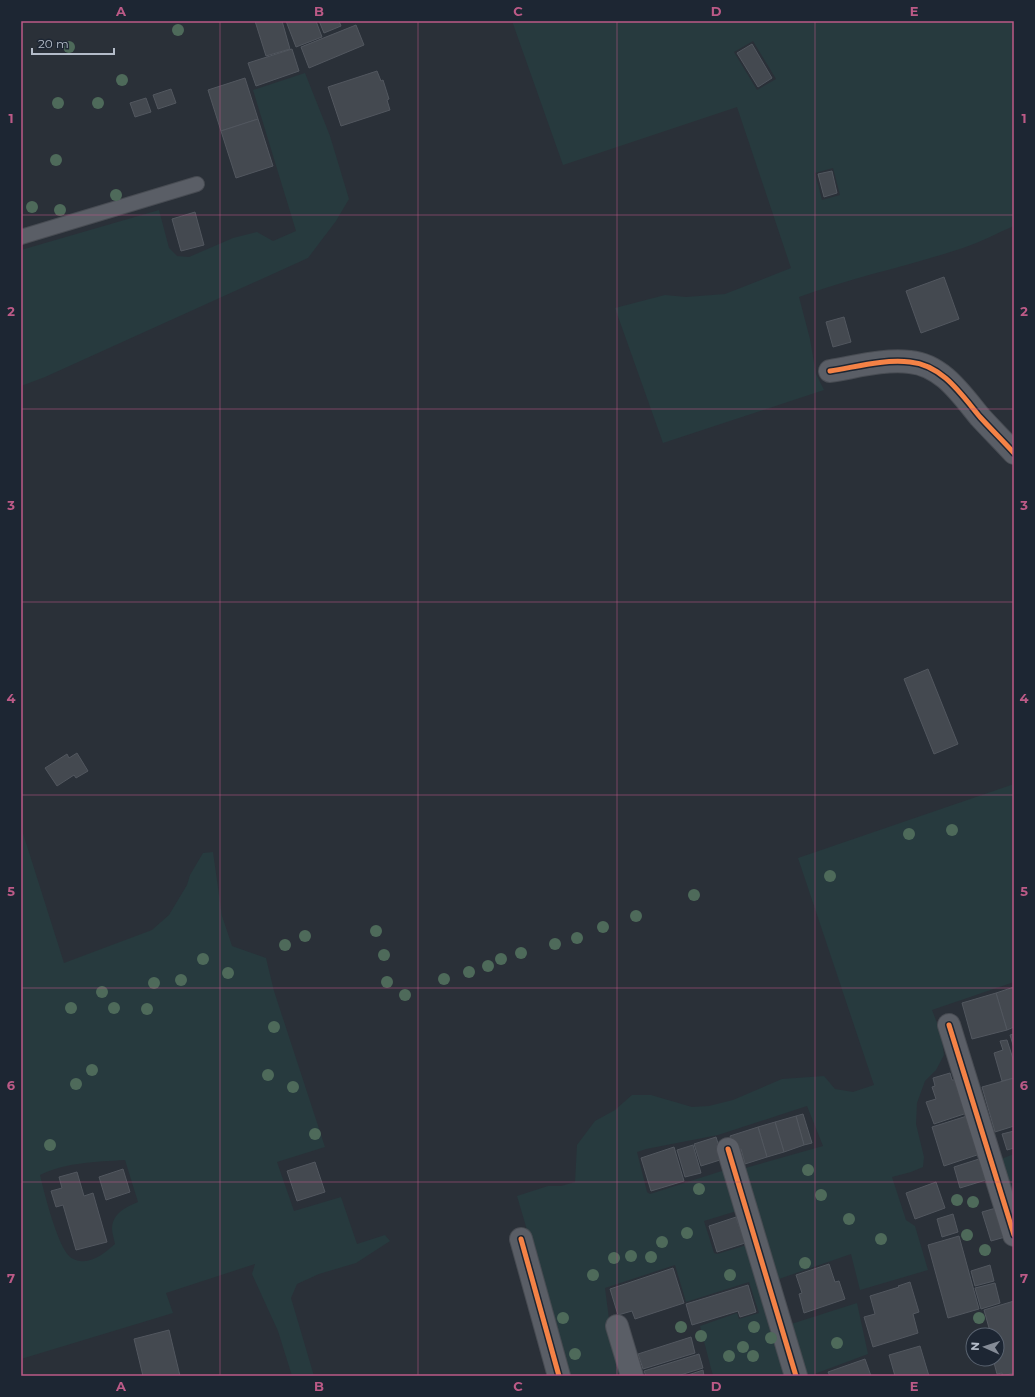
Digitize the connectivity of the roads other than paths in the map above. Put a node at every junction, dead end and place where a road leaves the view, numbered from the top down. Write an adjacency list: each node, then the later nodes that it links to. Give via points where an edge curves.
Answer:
1 (197, 184): 2 (lane)
2 (21, 237)
3 (830, 371): 4 (street, via 900,361 933,369 952,383)
4 (1014, 452)
5 (949, 1025): 7 (street)
6 (728, 1148): 12 (street)
7 (1014, 1235)
8 (521, 1239): 10 (street)
9 (617, 1326): 11 (street)
10 (559, 1376)
11 (632, 1376)
12 (796, 1376)

